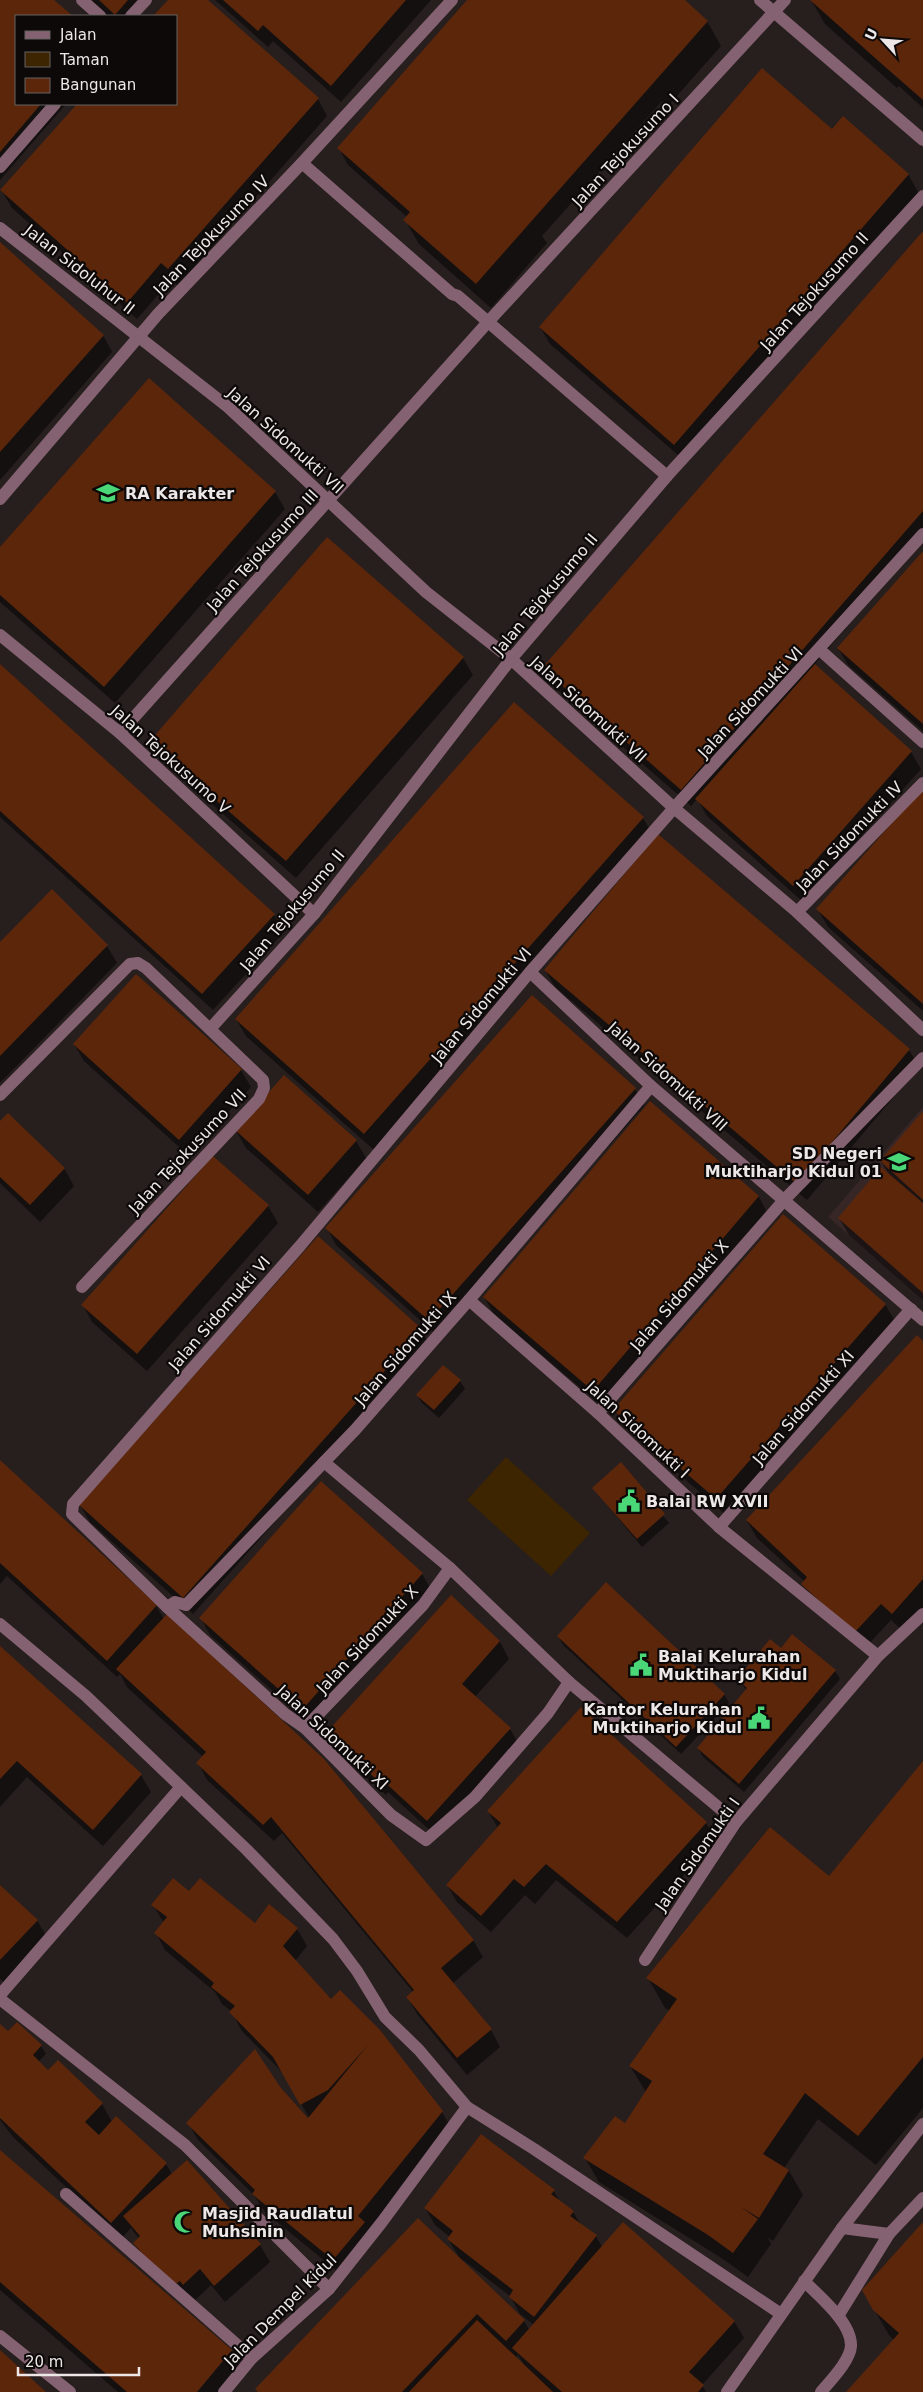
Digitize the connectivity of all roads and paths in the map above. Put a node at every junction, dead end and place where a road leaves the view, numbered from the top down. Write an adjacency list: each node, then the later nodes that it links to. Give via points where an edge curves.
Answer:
1 (82, 0): 7 (street)
2 (146, 0): 8 (street)
3 (452, 0): 11 (street, Jalan Tejokusumo IV)
4 (760, 0): 6 (street)
5 (786, 0): 6 (street, Jalan Tejokusumo I)
6 (774, 12): 10 (street); 15 (street, Jalan Tejokusumo I)
7 (99, 15)
8 (132, 15)
9 (54, 105): 12 (street)
10 (923, 140)
11 (302, 163): 15 (street); 16 (street, Jalan Tejokusumo IV)
12 (0, 167)
13 (923, 196): 17 (street, Jalan Tejokusumo II)
14 (0, 228): 16 (street, Jalan Sidoluhur II)
15 (488, 322): 17 (street); 19 (street, Jalan Tejokusumo III)
16 (140, 336): 18 (street, Jalan Tejokusumo IV); 19 (street, Jalan Sidomukti VII, via 228,407)
17 (667, 476): 23 (street, Jalan Tejokusumo II)
18 (0, 499)
19 (328, 500): 23 (street, Jalan Sidomukti VII, via 426,592); 24 (street, Jalan Tejokusumo III)
20 (923, 534): 22 (street, Jalan Sidomukti VI)
21 (0, 635): 24 (street, Jalan Tejokusumo V)
22 (820, 650): 25 (street); 27 (street, Jalan Sidomukti VI)
23 (511, 659): 27 (street, Jalan Sidomukti VII); 29 (street, Jalan Tejokusumo II)
24 (120, 732): 29 (street, Jalan Tejokusumo V)
25 (923, 742)
26 (923, 783): 28 (street, Jalan Sidomukti IV)
27 (674, 808): 28 (street, Jalan Sidomukti VII); 30 (street, Jalan Sidomukti VI)
28 (797, 912): 32 (street, Jalan Sidomukti VII)
29 (314, 914): 31 (street, Jalan Tejokusumo II)
30 (530, 972): 34 (street, Jalan Sidomukti VIII); 43 (street, Jalan Sidomukti VI, via 300,1246)
31 (210, 1029): 35 (street, Jalan Tejokusumo VII, via 146,968 138,963 130,964); 37 (street, Jalan Tejokusumo VII, via 263,1080 264,1088 259,1098)
32 (923, 1030)
33 (923, 1058): 36 (street, Jalan Sidomukti X)
34 (652, 1086): 36 (street, Jalan Sidomukti VIII); 38 (street, Jalan Sidomukti IX)
35 (0, 1095)
36 (785, 1200): 39 (street, Jalan Sidomukti VIII); 41 (street, Jalan Sidomukti X)
37 (82, 1287)
38 (470, 1300): 41 (street, Jalan Sidomukti I); 42 (street, Jalan Sidomukti IX)
39 (911, 1309): 40 (street, Jalan Sidomukti VIII); 44 (street, Jalan Sidomukti XI)
40 (923, 1320)
41 (598, 1413): 44 (street, Jalan Sidomukti I)
42 (324, 1462): 45 (street); 46 (street, Jalan Sidomukti IX, via 186,1605 175,1602)
43 (73, 1504): 46 (street, Jalan Sidomukti XI, via 72,1514)
44 (719, 1527): 49 (street, Jalan Sidomukti I)
45 (450, 1568): 50 (street); 51 (street, Jalan Sidomukti X, via 424,1605)
46 (167, 1607): 51 (street, Jalan Sidomukti XI, via 285,1714)
47 (923, 1614): 49 (street, Jalan Sidomukti I)
48 (0, 1624): 52 (street, via 86,1696)
49 (878, 1656): 53 (street, Jalan Sidomukti I)
50 (569, 1682): 51 (street, Jalan Sidomukti XI, via 548,1713 474,1797 426,1840 391,1815); 53 (street)
51 (305, 1728)
52 (181, 1787): 55 (street); 57 (street, via 333,1939 385,2017 419,2050)
53 (736, 1822): 54 (street, Jalan Sidomukti I)
54 (644, 1960)
55 (0, 1994)
56 (0, 2000): 64 (street, via 186,2145)
57 (467, 2107): 64 (street, Jalan Dempel Kidul); 65 (street)
58 (923, 2124): 61 (street)
59 (66, 2194): 68 (street)
60 (923, 2198): 62 (street)
61 (842, 2228): 62 (street); 63 (street)
62 (889, 2234): 66 (street)
63 (804, 2281): 65 (street); 66 (street)
64 (329, 2288): 68 (street, Jalan Dempel Kidul)
65 (781, 2314): 71 (street)
66 (838, 2316): 72 (street, via 845,2325 851,2347 842,2366)
67 (0, 2336): 69 (street)
68 (252, 2358): 70 (street, Jalan Dempel Kidul)
69 (70, 2392)
70 (224, 2392)
71 (727, 2392)
72 (821, 2392)

